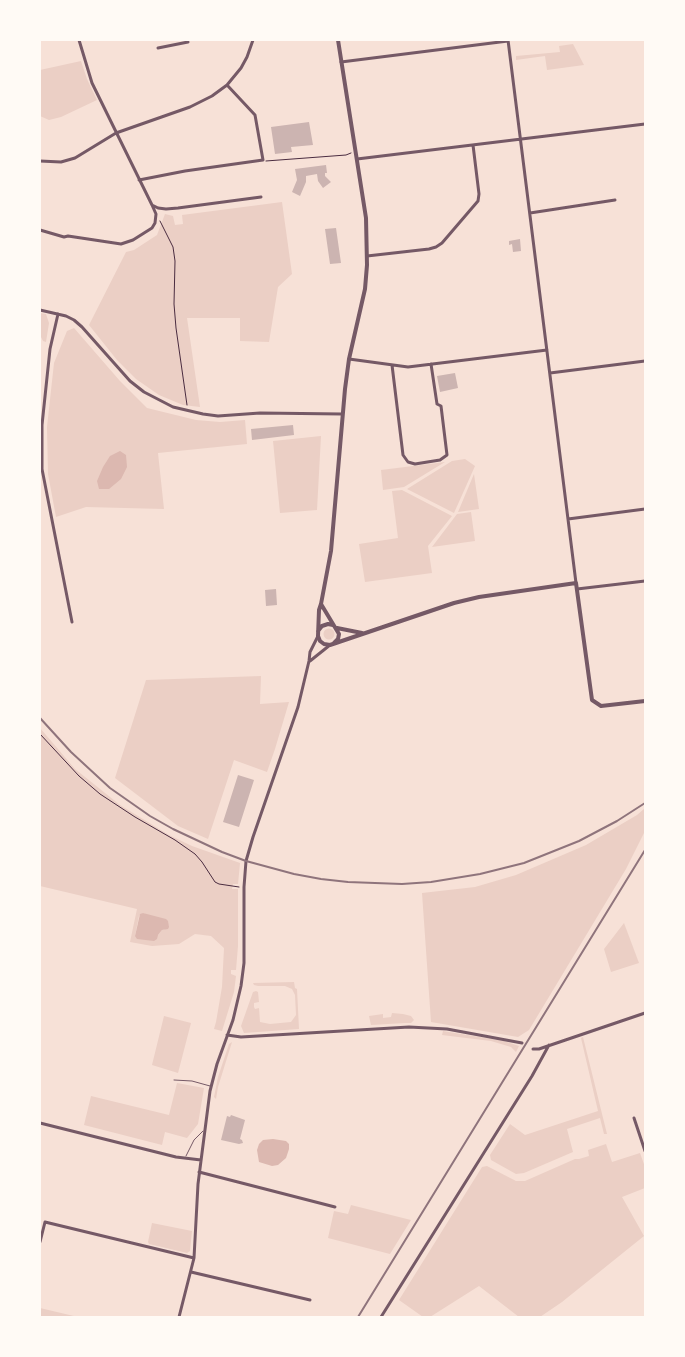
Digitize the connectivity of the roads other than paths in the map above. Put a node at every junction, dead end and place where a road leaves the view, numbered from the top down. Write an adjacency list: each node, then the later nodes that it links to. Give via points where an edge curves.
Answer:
1 (79, 40): 12 (street, via 90,78)
2 (170, 40): 7 (street)
3 (253, 40): 10 (street, via 244,63)
4 (338, 40): 9 (street)
5 (508, 40): 9 (street); 13 (street)
6 (188, 42): 7 (street)
7 (171, 45): 8 (street)
8 (158, 48)
9 (344, 61): 15 (street)
10 (227, 85): 12 (street, via 190,107); 17 (street, via 255,115 263,160)
11 (645, 124): 13 (street)
12 (116, 133): 16 (street, via 75,158); 17 (street)
13 (520, 140): 14 (street); 21 (street)
14 (473, 145): 15 (street); 23 (street, via 478,201 442,243 429,249)
15 (357, 159): 23 (street, via 366,218)
16 (40, 161)
17 (139, 180): 20 (street)
18 (261, 196): 20 (street, via 166,209)
19 (615, 200): 21 (street)
20 (152, 205): 22 (street, via 156,214 152,228 121,244 57,236)
21 (530, 213): 26 (street)
22 (40, 230)
23 (367, 256): 27 (street, via 364,289)
24 (40, 310): 25 (street)
25 (58, 314): 32 (street, via 82,327 130,382 173,407 218,416); 39 (street, via 50,348 42,429 42,469)
26 (547, 350): 29 (street); 31 (street)
27 (349, 359): 30 (street); 32 (street)
28 (645, 362): 31 (street)
29 (431, 364): 30 (street); 30 (street, via 437,404 441,406 446,455 440,460 415,464 408,462 403,455)
30 (392, 365)
31 (550, 373): 34 (street)
32 (342, 414): 38 (street, via 331,552)
33 (645, 509): 34 (street)
34 (568, 519): 36 (street)
35 (645, 581): 37 (street)
36 (576, 583): 37 (street); 42 (street, via 462,601)
37 (577, 589): 45 (street, via 592,700 601,706)
38 (321, 604): 40 (street); 41 (street)
39 (72, 622)
40 (336, 627): 41 (street, via 328,624 322,626); 42 (street); 43 (street, via 338,639)
41 (318, 633): 43 (street, via 320,641); 44 (street)
42 (362, 633): 43 (street)
43 (332, 644): 44 (street)
44 (309, 661): 47 (street, via 294,720 246,861 244,964 238,1003)
45 (645, 701)
46 (645, 1013): 49 (street)
47 (228, 1035): 48 (street, via 242,1037 410,1027 447,1029); 52 (street)
48 (522, 1043)
49 (549, 1045): 50 (street); 66 (street)
50 (533, 1049)
51 (174, 1080): 52 (lane)
52 (211, 1086): 55 (street)
53 (634, 1118): 56 (street)
54 (40, 1123): 57 (street)
55 (205, 1128): 57 (lane, via 188,1150); 58 (street)
56 (645, 1151)
57 (186, 1159): 58 (street)
58 (201, 1160): 59 (street)
59 (199, 1172): 60 (street); 62 (street)
60 (335, 1207)
61 (40, 1242): 62 (street, via 45,1222)
62 (194, 1258): 63 (street)
63 (191, 1272): 64 (street); 65 (street)
64 (310, 1300)
65 (179, 1317)
66 (381, 1317)

